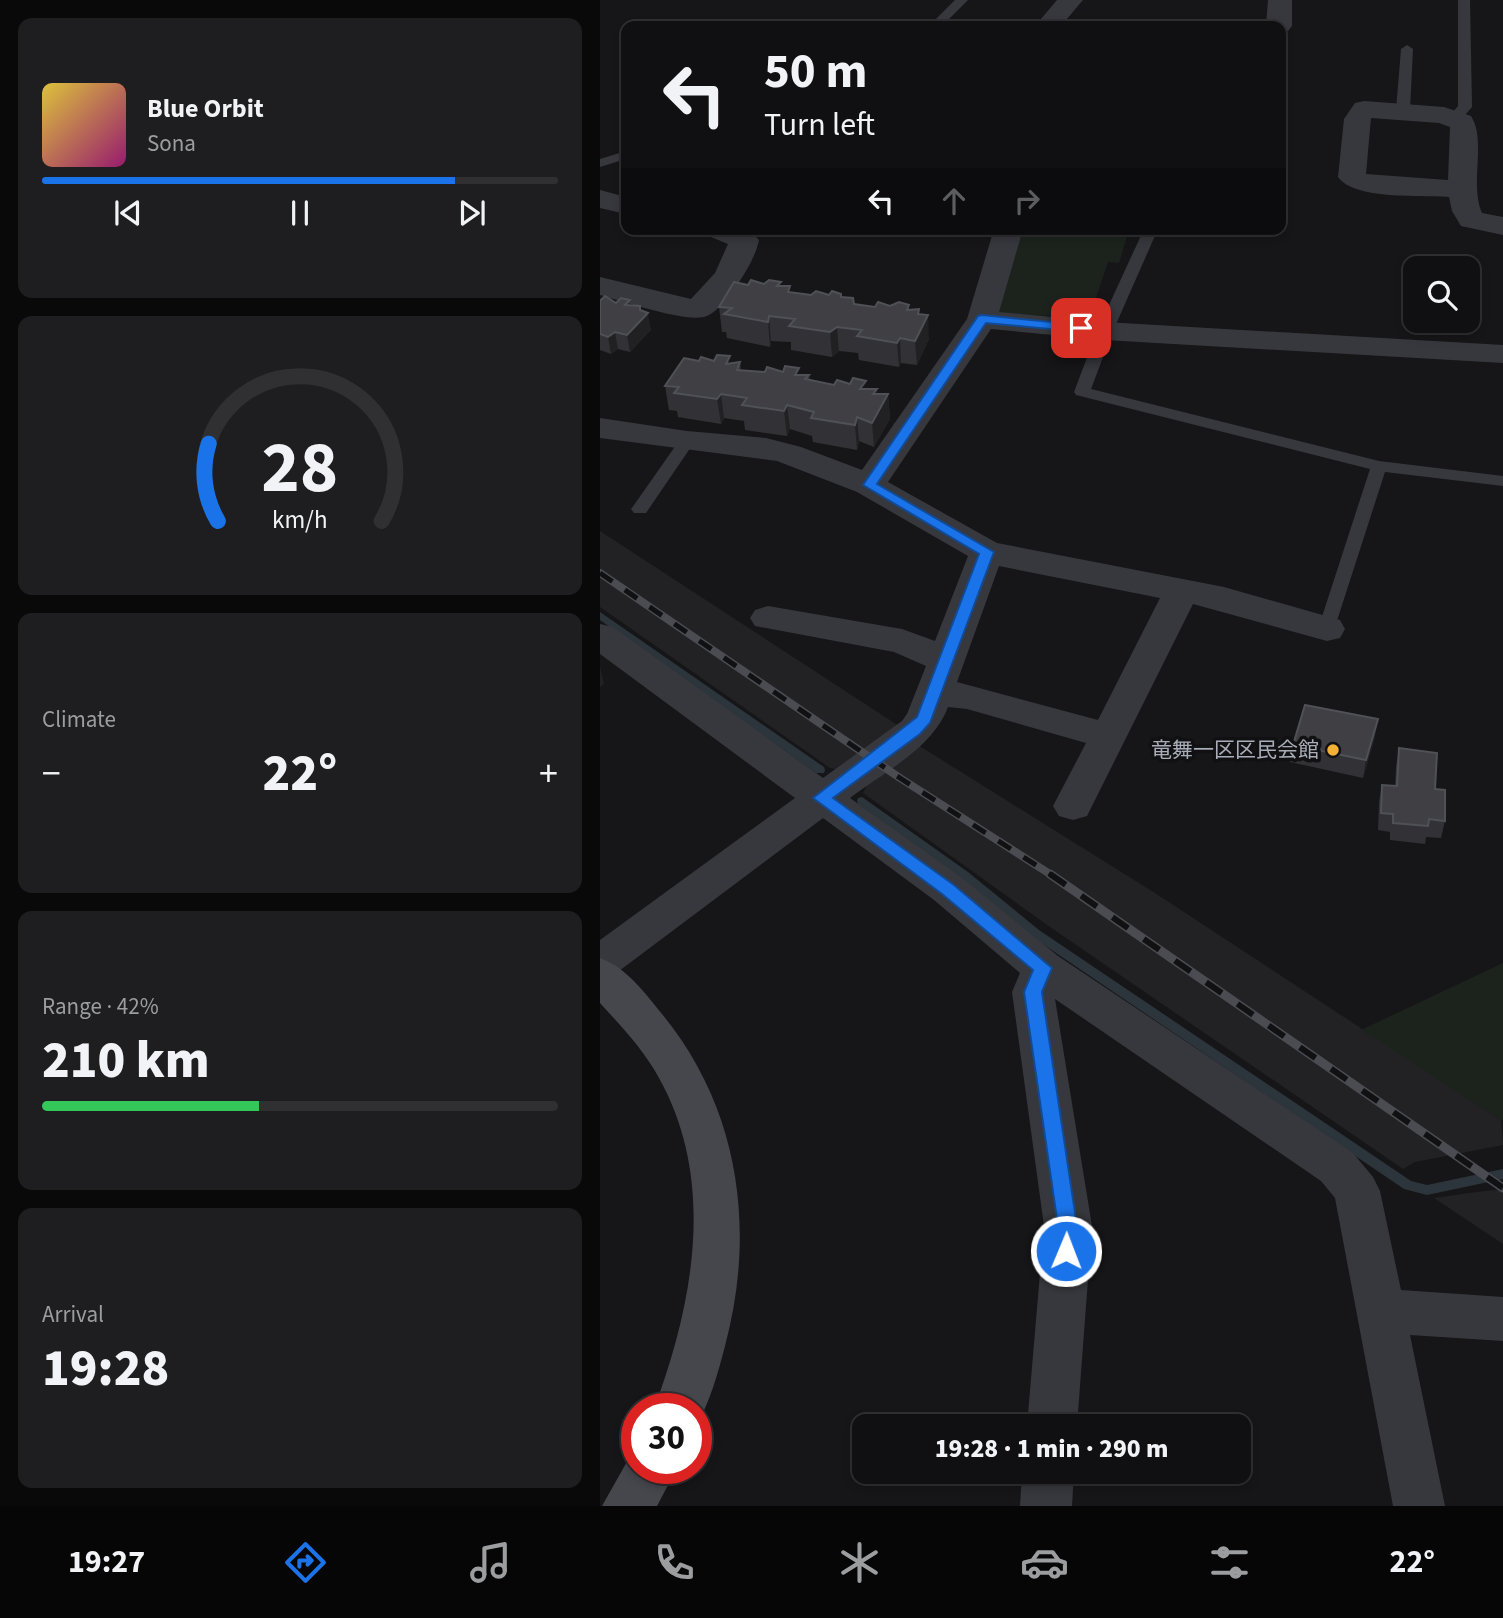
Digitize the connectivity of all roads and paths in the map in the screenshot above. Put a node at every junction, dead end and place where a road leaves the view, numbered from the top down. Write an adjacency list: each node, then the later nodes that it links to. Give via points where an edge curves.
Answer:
1 (962, 0): 5 (lane)
2 (1071, 0): 6 (street)
3 (1280, 0): 7 (street)
4 (1464, 0): 10 (lane, via 1465,107)
5 (940, 21)
6 (1052, 21)
7 (1279, 21)
8 (1407, 49): 9 (lane)
9 (1403, 110): 10 (street); 11 (street, via 1364,109 1357,119 1352,177 1359,183)
10 (1454, 119): 11 (street, via 1461,121 1464,129)
11 (1463, 189): 14 (street, via 1471,219)
12 (600, 199): 13 (street)
13 (621, 205)
14 (1503, 226)
15 (731, 235): 18 (street, via 744,240 740,258 698,309)
16 (1007, 235): 19 (street)
17 (1148, 235): 20 (lane)
18 (600, 286)
19 (982, 319): 20 (street); 26 (street)
20 (1105, 331): 21 (street); 24 (lane, via 1082,392)
21 (1503, 354)
22 (600, 428): 23 (street)
23 (687, 442): 26 (street, via 778,451); 27 (lane)
24 (1379, 466): 25 (lane); 31 (lane)
25 (1503, 481)
26 (870, 485): 28 (street)
27 (640, 509)
28 (987, 552): 29 (street); 33 (street)
29 (1182, 592): 31 (street); 34 (street)
30 (767, 618): 33 (street, via 902,641)
31 (1327, 629)
32 (600, 636): 35 (street)
33 (940, 677): 34 (street, via 967,696); 35 (street, via 915,730)
34 (1108, 736): 36 (street)
35 (821, 798): 37 (street); 38 (street, via 948,890)
36 (1073, 806)
37 (600, 962)
38 (1043, 968): 40 (street, via 1337,1167 1357,1191); 43 (street, via 1033,992 1068,1226)
39 (600, 975): 42 (street, via 644,1022 679,1073 710,1151 717,1194 716,1279)
40 (1381, 1311): 41 (street); 48 (street)
41 (1503, 1319)
42 (684, 1393)
43 (1053, 1414)
44 (641, 1484): 46 (street)
45 (1048, 1484): 47 (street)
46 (628, 1506)
47 (1046, 1506)
48 (1419, 1506)

